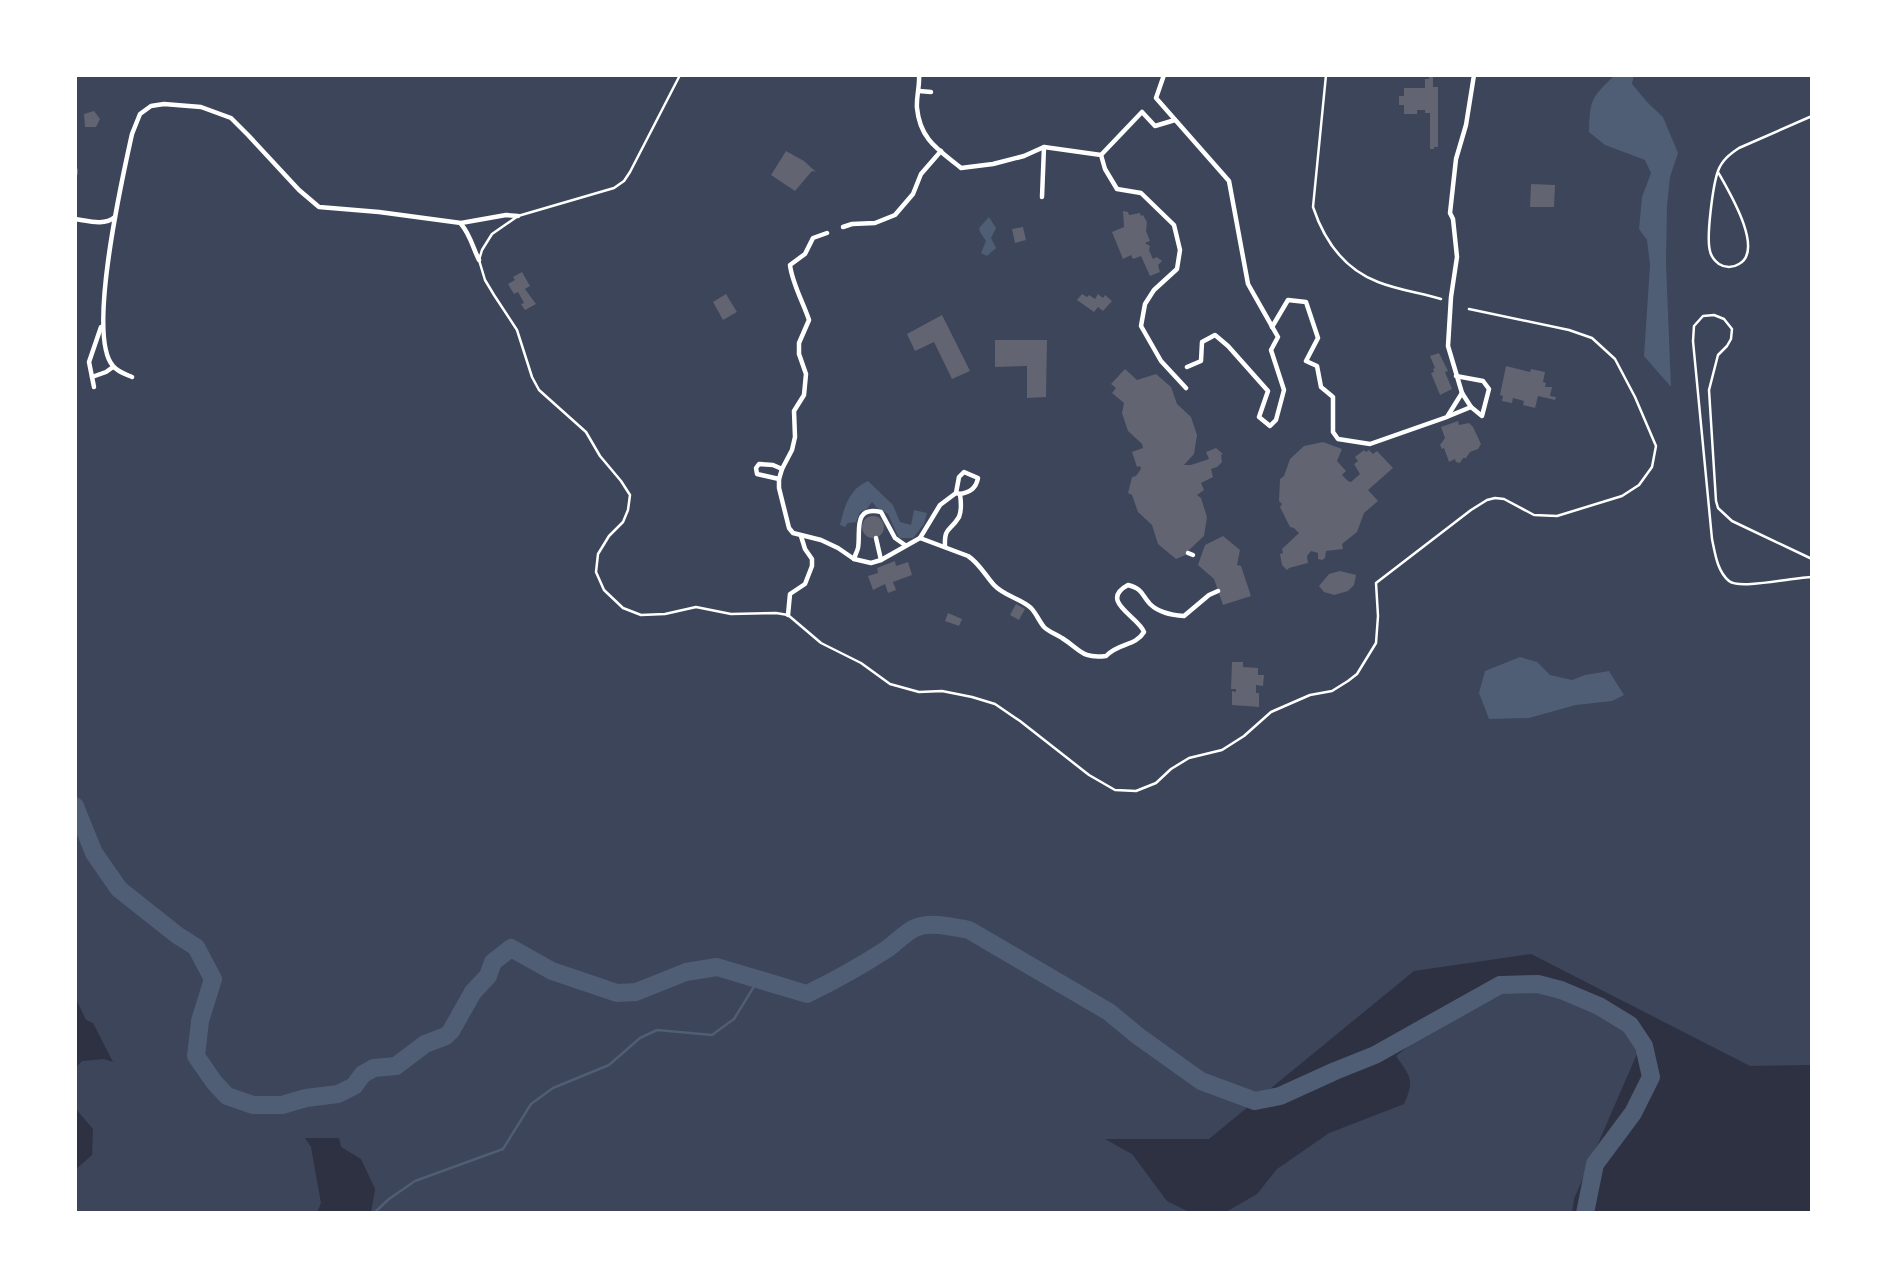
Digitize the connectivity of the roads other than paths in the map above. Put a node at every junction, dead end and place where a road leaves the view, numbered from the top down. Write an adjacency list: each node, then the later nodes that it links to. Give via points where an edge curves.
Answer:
1 (680, 75): 16 (lane, via 624,181 614,188)
2 (919, 75): 6 (street)
3 (1164, 75): 9 (street, via 1156,98)
4 (1326, 75): 22 (lane, via 1313,206 1318,222 1348,264 1377,282)
5 (1474, 75): 28 (street, via 1450,213 1457,257 1448,346)
6 (919, 92): 7 (street); 11 (street, via 917,109 926,137)
7 (931, 92)
8 (1812, 116): 13 (lane, via 1739,148)
9 (1175, 120): 12 (street, via 1156,126 1143,112); 25 (street, via 1229,181 1248,284)
10 (1044, 147): 11 (street, via 993,164 961,168); 12 (street); 14 (street)
11 (941, 151): 19 (street, via 895,215)
12 (1101, 155): 32 (street, via 1117,189 1141,193 1174,225 1180,250 1177,269 1145,304 1141,326 1161,361)
13 (1717, 172): 13 (lane, via 1708,242 1710,255 1728,267 1740,264 1750,247)
14 (1042, 197)
15 (116, 216): 17 (street, via 102,223); 18 (street, via 140,114 164,104 201,107 231,118 319,207); 24 (street)
16 (518, 216): 18 (street); 21 (lane, via 492,234)
17 (75, 219)
18 (461, 223): 21 (street)
19 (843, 227)
20 (827, 233): 36 (street, via 813,238 805,254 790,265 809,320 799,343 806,374 804,395 794,411 795,438)
21 (480, 260): 49 (lane, via 485,279 517,330 539,390 586,432 630,495 622,522 598,554 596,572 604,590 623,608 641,615 696,607 730,614)
22 (1441, 299)
23 (1469, 309): 49 (lane, via 1592,338 1615,359 1636,397 1656,446 1652,467 1639,485 1622,496 1557,516 1534,515 1495,498 1471,510 1376,583 1376,643 1357,674 1332,691 1271,712 1222,750 1189,758 1156,783 1136,790 1115,790 995,704 972,696 919,692 890,684 821,643)
24 (102, 323): 26 (street); 29 (street, via 89,362)
25 (1272, 327): 27 (street, via 1278,337 1271,350 1284,390 1270,426 1259,417 1268,391 1215,335 1202,342 1201,360); 35 (street, via 1287,300 1307,302 1318,338 1306,361 1317,366 1321,387 1333,397 1333,432 1338,439 1370,444)
26 (113, 367): 29 (street); 30 (street)
27 (1187, 367)
28 (1456, 376): 33 (street); 34 (street, via 1483,381 1489,389 1482,416)
29 (92, 377): 31 (street)
30 (132, 377)
31 (94, 387)
32 (1186, 388)
33 (1462, 393): 34 (street); 35 (street)
34 (1471, 407): 35 (street)
35 (1447, 417)
36 (782, 469): 37 (street); 37 (street, via 759,464 755,468 757,474)
37 (779, 479): 39 (street, via 789,528)
38 (958, 493): 38 (street, via 969,492 978,478 964,472); 41 (street, via 940,505); 43 (street, via 959,516 944,535)
39 (800, 535): 44 (street, via 821,540); 49 (street, via 812,566 805,584 790,594)
40 (876, 538): 46 (street)
41 (920, 538): 42 (street); 43 (street)
42 (905, 545): 44 (street, via 895,538 881,512 865,513); 46 (street)
43 (945, 547): 48 (street, via 974,559 1002,592 1031,608 1042,626 1082,655 1094,658 1136,641 1144,632 1117,600 1124,587 1140,589 1151,604 1168,615 1184,616)
44 (854, 559): 46 (street)
45 (1812, 559): 47 (lane, via 1732,521 1718,508 1709,390 1718,355 1731,340 1732,329 1724,319 1703,316 1694,327 1693,341 1718,565 1729,582 1741,585)
46 (881, 560)
47 (1812, 577)
48 (1218, 591)
49 (788, 615)

